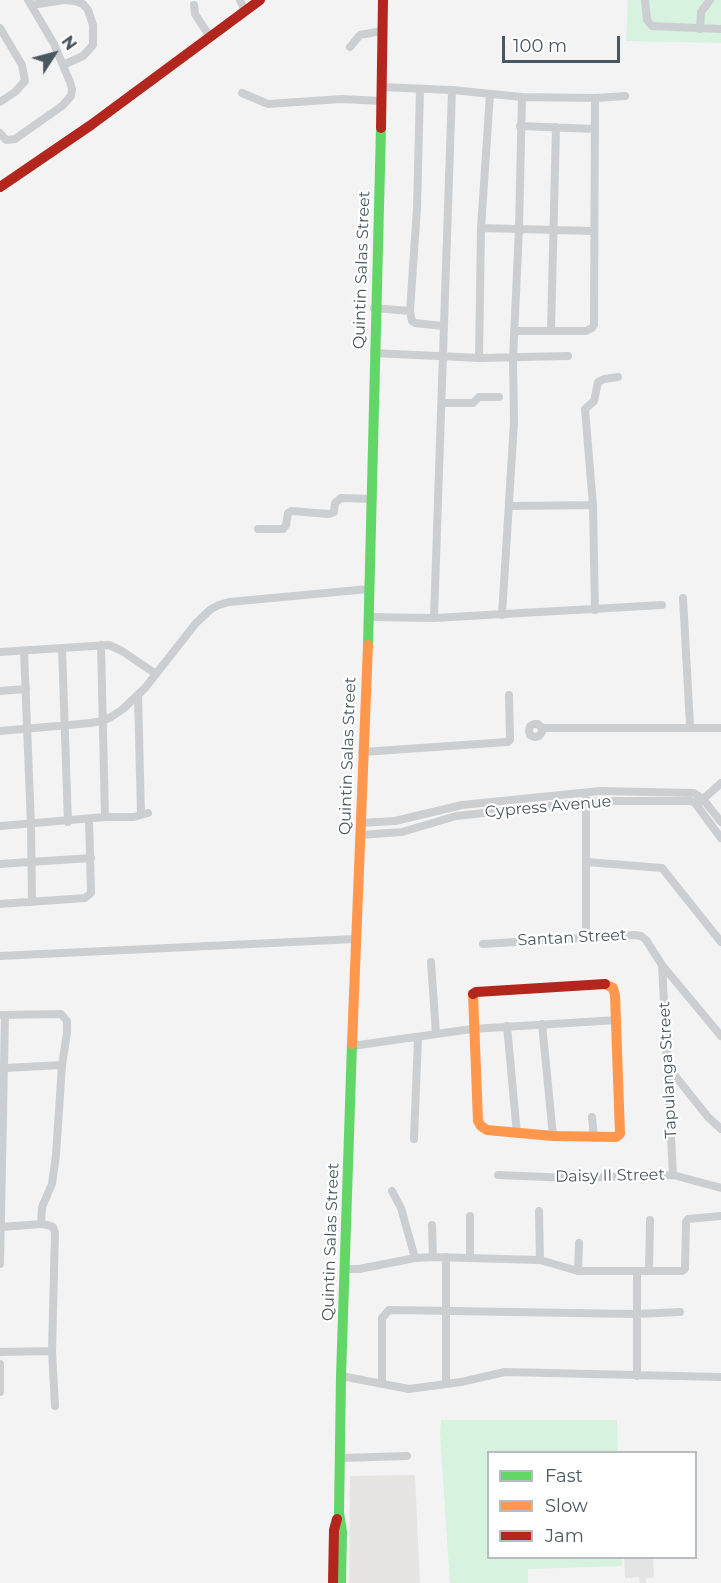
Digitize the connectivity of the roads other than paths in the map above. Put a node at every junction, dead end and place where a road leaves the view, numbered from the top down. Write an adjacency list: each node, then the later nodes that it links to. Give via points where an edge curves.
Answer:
1 (240, 0): 8 (street)
2 (260, 0): 8 (main road)
3 (383, 0): 12 (main road, Quintin Salas Street)
4 (645, 0): 10 (street, via 647,20 652,26)
5 (710, 0): 10 (street, via 702,12)
6 (30, 2): 15 (street); 15 (street, via 75,1 88,10 93,45 83,56)
7 (194, 5): 13 (street, via 195,14)
8 (245, 11): 13 (main road)
9 (0, 28): 25 (street, via 25,74 25,81)
10 (699, 29): 11 (street)
11 (721, 29)
12 (382, 31): 14 (street, via 364,33); 16 (main road, Quintin Salas Street)
13 (210, 37): 30 (main road)
14 (350, 47)
15 (63, 64): 29 (street, via 72,89 68,101 15,139 6,140)
16 (382, 87): 17 (street); 24 (main road, Quintin Salas Street)
17 (420, 88): 18 (street); 36 (street)
18 (452, 90): 20 (street); 37 (street)
19 (242, 93): 24 (street, via 268,104 342,99)
20 (490, 94): 22 (street); 31 (street)
21 (625, 96): 23 (street)
22 (522, 97): 23 (street); 26 (street)
23 (595, 98): 28 (street)
24 (381, 101): 35 (main road, Quintin Salas Street)
25 (0, 102)
26 (520, 126): 27 (street); 32 (street)
27 (556, 127): 28 (street); 33 (street)
28 (595, 129): 34 (street)
29 (0, 133)
30 (0, 187)
31 (481, 228): 32 (street); 43 (street)
32 (519, 229): 33 (street); 38 (street)
33 (552, 231): 34 (street); 39 (street)
34 (593, 231): 39 (street, via 594,325 586,331)
35 (374, 308): 36 (street); 40 (main road, Quintin Salas Street)
36 (410, 311): 37 (street, via 415,323)
37 (443, 326): 42 (street)
38 (516, 331): 39 (street); 44 (street)
39 (551, 331)
40 (374, 353): 42 (street); 48 (main road, Quintin Salas Street)
41 (568, 356): 44 (street)
42 (442, 357): 43 (street); 47 (street)
43 (479, 358): 44 (street)
44 (513, 358): 50 (street)
45 (618, 377): 49 (street, via 598,382 594,401 585,410)
46 (499, 397): 47 (street, via 479,396 473,403)
47 (442, 403): 58 (street)
48 (370, 499): 51 (street, via 341,498 329,514 291,511 283,529); 52 (main road, Quintin Salas Street)
49 (593, 505): 50 (street); 55 (street)
50 (510, 506): 56 (street)
51 (258, 529)
52 (369, 589): 57 (main road, Quintin Salas Street); 63 (street, via 219,605 196,623)
53 (683, 598): 70 (street)
54 (662, 605): 55 (street)
55 (595, 610): 56 (street)
56 (502, 615): 58 (street)
57 (369, 616): 58 (street); 75 (main road, Quintin Salas Street)
58 (434, 618)
59 (101, 645): 60 (street); 63 (street, via 115,647); 68 (street)
60 (62, 648): 61 (street); 69 (street)
61 (24, 651): 62 (street); 64 (street)
62 (0, 652)
63 (156, 674): 66 (street)
64 (26, 689): 65 (street); 73 (street)
65 (0, 691)
66 (138, 695): 68 (street); 80 (street, via 145,814)
67 (509, 695): 75 (street, via 508,742)
68 (102, 721): 69 (street); 80 (street)
69 (64, 726): 73 (street); 83 (street)
70 (690, 726): 71 (street); 72 (street)
71 (542, 728)
72 (721, 728)
73 (27, 729): 74 (street); 86 (street)
74 (0, 731)
75 (362, 752): 85 (main road, Quintin Salas Street)
76 (721, 783): 79 (street)
77 (585, 791): 78 (street); 79 (street, Cypress Avenue, via 694,793); 82 (street, Cypress Avenue, via 453,806)
78 (586, 802): 79 (street, Cypress Avenue); 88 (street, Cypress Avenue, via 456,816); 93 (street)
79 (700, 802): 84 (street); 90 (street)
80 (105, 817): 81 (street)
81 (89, 819): 83 (street); 91 (street)
82 (400, 819): 85 (street, Cypress Avenue); 88 (street)
83 (68, 822): 86 (street)
84 (721, 822)
85 (360, 823): 89 (main road, Quintin Salas Street)
86 (31, 825): 87 (street); 92 (street)
87 (0, 826)
88 (402, 832): 89 (street, Cypress Avenue)
89 (360, 835): 98 (main road, Quintin Salas Street)
90 (721, 838)
91 (91, 858): 92 (street); 95 (street, via 93,889 85,898)
92 (32, 862): 94 (street); 95 (street)
93 (586, 862): 97 (street); 99 (street, via 662,868)
94 (0, 864)
95 (32, 902): 96 (street)
96 (0, 903)
97 (586, 938): 100 (street, Santan Street); 103 (street, Santan Street, via 641,936)
98 (355, 939): 101 (street); 112 (main road, Quintin Salas Street)
99 (721, 942)
100 (483, 944)
101 (0, 956)
102 (431, 962): 109 (street)
103 (662, 965): 110 (street, Santan Street); 114 (street, Tapulanga Street)
104 (2, 1015): 113 (street, via 64,1015 67,1033); 115 (street)
105 (616, 1020): 106 (street); 108 (main road, via 615,995 610,985 476,992 471,1000); 121 (main road, via 621,1132 615,1137)
106 (542, 1024): 107 (street); 119 (street)
107 (507, 1026): 108 (street); 118 (street)
108 (472, 1029): 109 (street); 118 (main road, via 478,1121 487,1130)
109 (436, 1034): 111 (street)
110 (721, 1036)
111 (418, 1037): 112 (street); 120 (street)
112 (352, 1046): 141 (main road, Quintin Salas Street)
113 (62, 1065): 115 (street); 131 (street, via 56,1155)
114 (668, 1067): 117 (street); 123 (street, Tapulanga Street)
115 (5, 1068): 127 (street)
116 (592, 1117): 121 (street)
117 (721, 1129)
118 (517, 1134): 119 (main road)
119 (553, 1136): 121 (main road)
120 (414, 1138)
121 (594, 1138)
122 (498, 1175): 123 (street, Daisy II Street)
123 (673, 1175): 124 (street, Daisy II Street)
124 (721, 1188)
125 (392, 1191): 137 (street, via 401,1208)
126 (539, 1211): 139 (street)
127 (0, 1215): 133 (street)
128 (470, 1216): 138 (street)
129 (721, 1216): 144 (street, via 688,1219 684,1270)
130 (650, 1220): 144 (street)
131 (41, 1224): 133 (street); 148 (street, via 53,1227 55,1233)
132 (432, 1225): 135 (street)
133 (2, 1227): 140 (street)
134 (579, 1243): 142 (street)
135 (433, 1257): 136 (street); 137 (street)
136 (446, 1257): 138 (street); 145 (street)
137 (414, 1258): 141 (street)
138 (470, 1258): 139 (street)
139 (540, 1260): 142 (street)
140 (0, 1264)
141 (345, 1269): 151 (main road, Quintin Salas Street)
142 (578, 1271): 143 (street)
143 (638, 1271): 144 (street); 147 (street)
144 (649, 1271)
145 (446, 1311): 147 (street); 154 (street, via 385,1314); 155 (street)
146 (680, 1312): 147 (street)
147 (636, 1314): 152 (street)
148 (52, 1351): 149 (street); 157 (street)
149 (0, 1352)
150 (0, 1364): 156 (street)
151 (341, 1376): 154 (street); 159 (main road, Quintin Salas Street)
152 (637, 1376): 153 (street); 155 (street, via 505,1372)
153 (721, 1377)
154 (382, 1383): 155 (street, via 409,1389)
155 (446, 1383)
156 (0, 1392)
157 (55, 1406)
158 (407, 1456): 159 (street)
159 (341, 1458): 160 (main road, Quintin Salas Street)
160 (339, 1513): 161 (main road, Quintin Salas Street, via 334,1530); 162 (main road, Quintin Salas Street)
161 (333, 1583)
162 (341, 1583)

